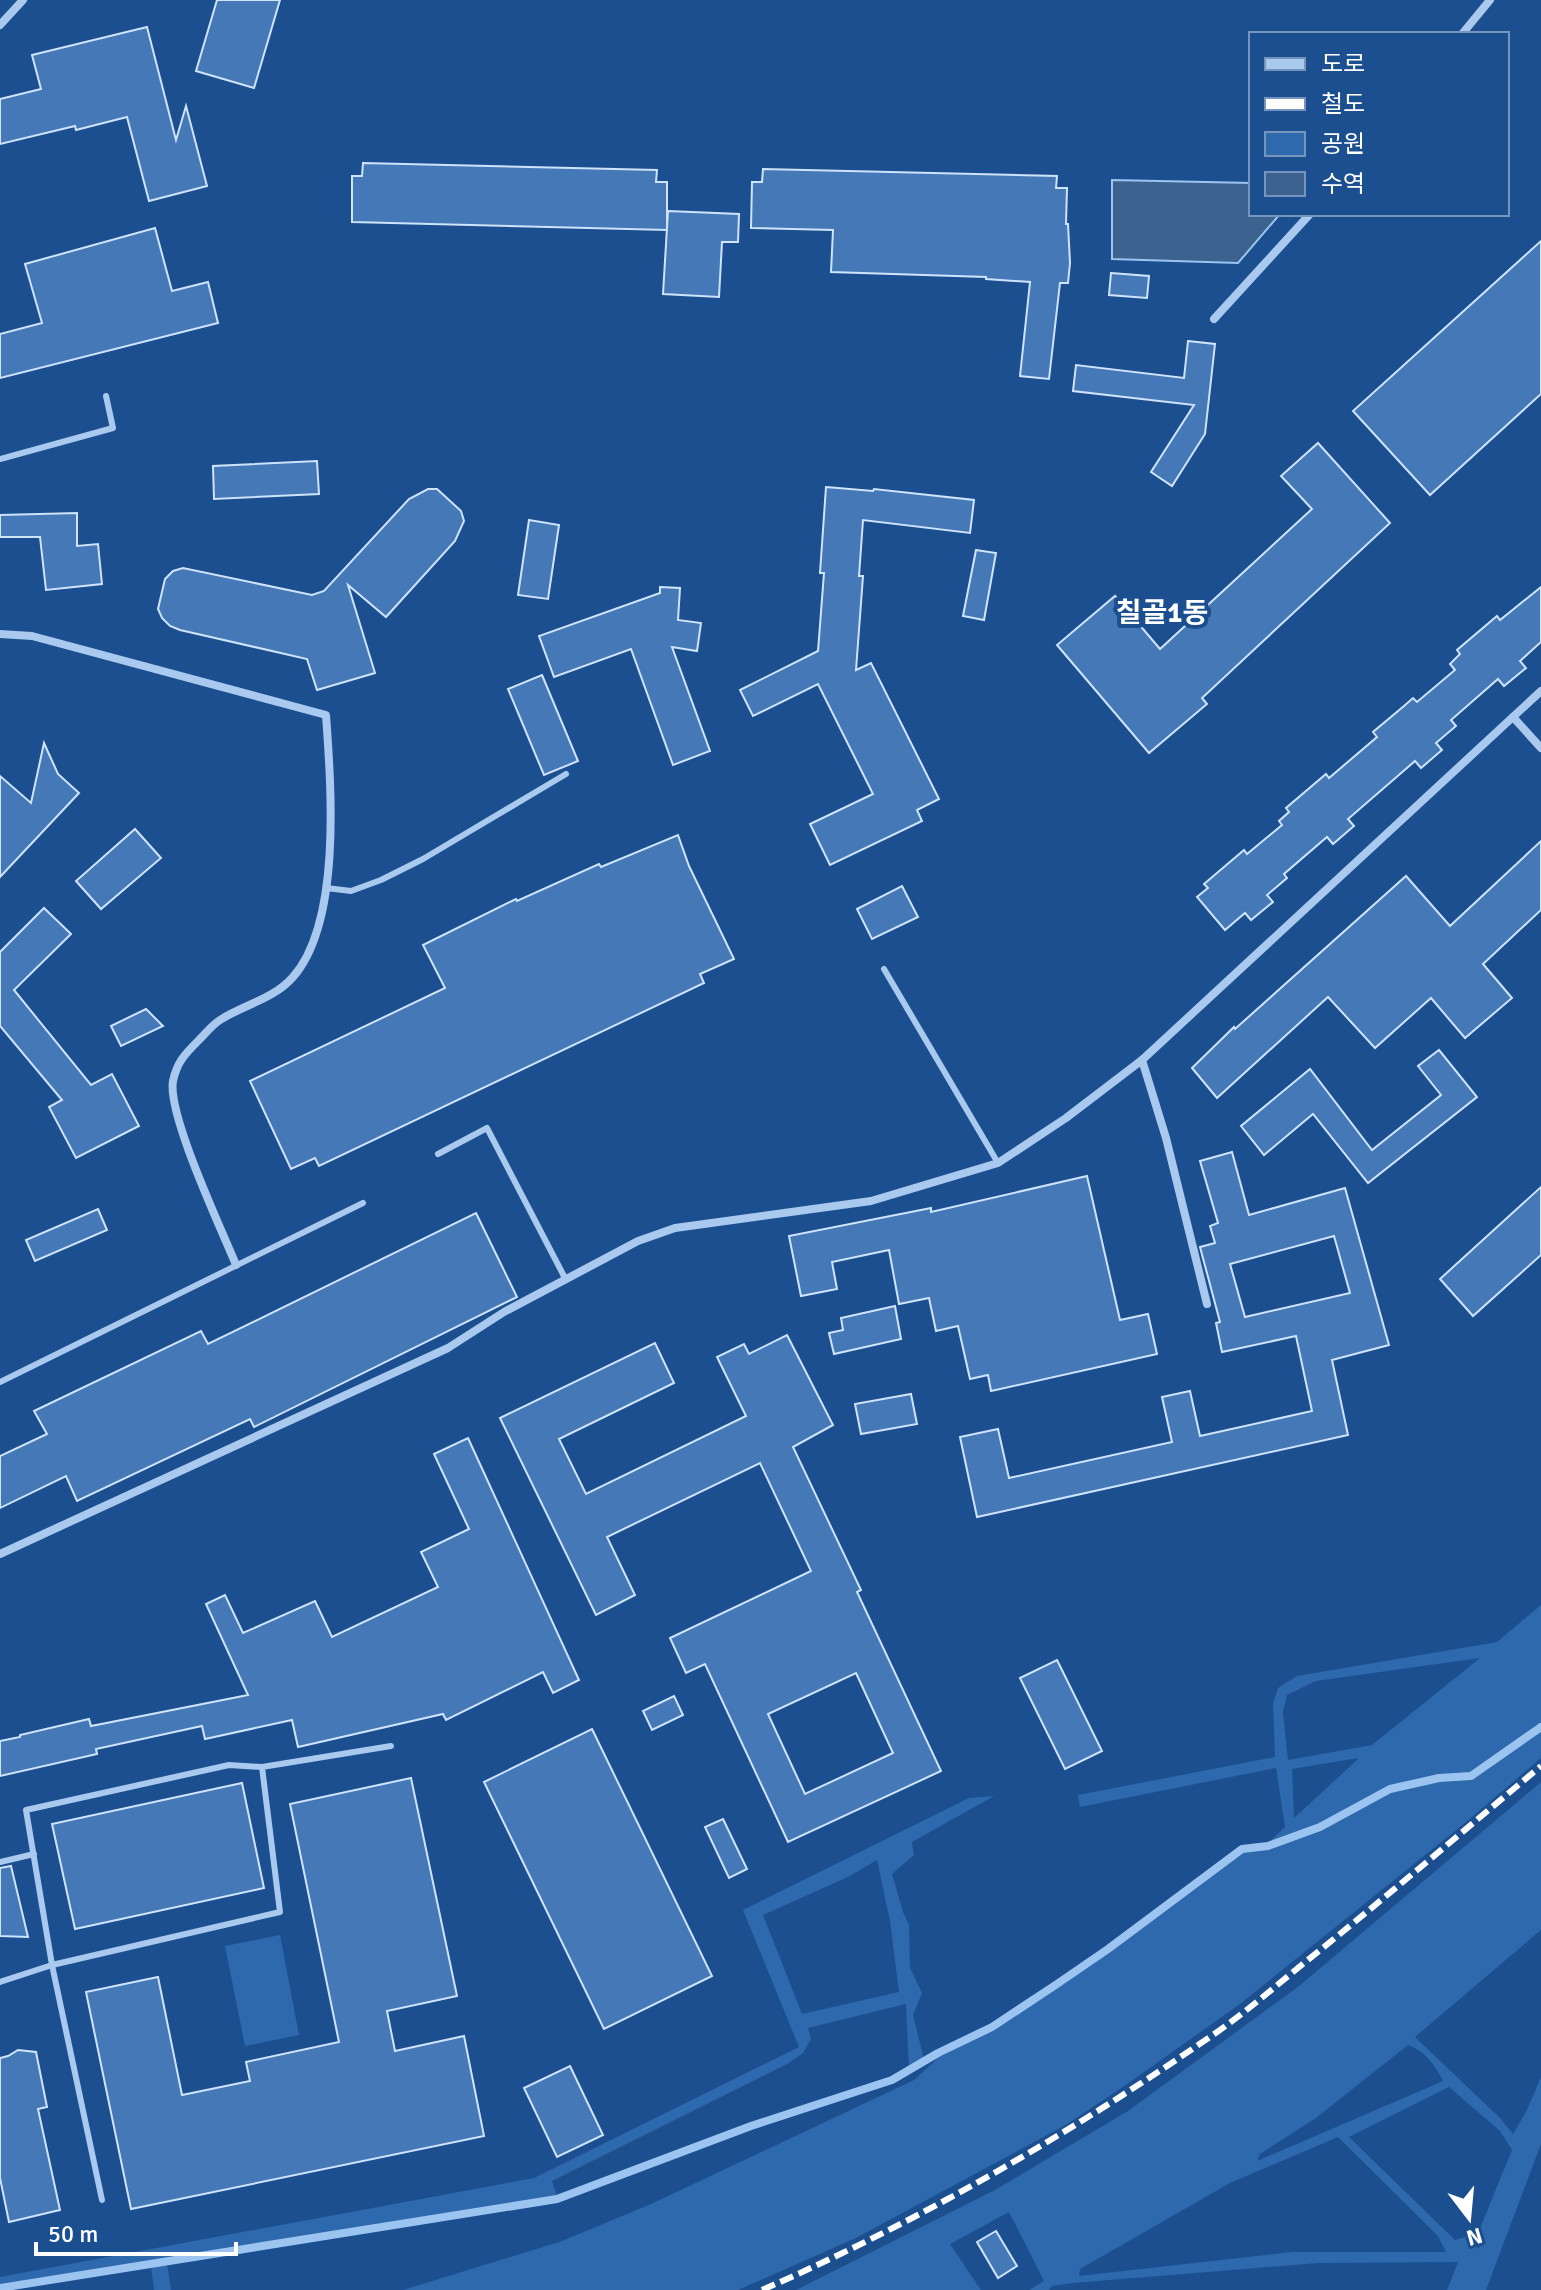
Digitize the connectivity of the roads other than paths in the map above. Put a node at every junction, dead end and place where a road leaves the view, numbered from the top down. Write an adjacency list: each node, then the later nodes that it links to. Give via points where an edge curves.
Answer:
1 (23, 0): 3 (street)
2 (1490, 0): 4 (street)
3 (0, 25)
4 (1464, 32)
5 (1308, 216): 6 (street)
6 (1214, 319)
7 (106, 396): 8 (lane, via 113,428)
8 (0, 459)
9 (0, 634): 14 (street, via 32,636 326,715 332,794)
10 (1541, 691): 11 (street)
11 (1513, 717): 12 (street); 16 (street)
12 (1541, 748)
13 (566, 774): 14 (lane, via 381,880 351,891)
14 (326, 888): 20 (street, via 315,940 293,977 264,999 219,1021 179,1060 172,1085 177,1117)
15 (884, 969): 18 (lane)
16 (1142, 1060): 18 (street); 22 (street)
17 (438, 1154): 21 (lane, via 487,1128)
18 (998, 1163): 21 (street, via 871,1201 675,1228 638,1241)
19 (363, 1203): 20 (lane)
20 (236, 1265): 23 (lane)
21 (566, 1280): 24 (street, via 448,1348)
22 (1207, 1304)
23 (0, 1382)
24 (0, 1554)
25 (391, 1746): 26 (lane)
26 (262, 1767): 27 (lane, via 229,1765 26,1810); 29 (lane, via 280,1912)
27 (34, 1854): 28 (lane); 29 (lane)
28 (0, 1862)
29 (52, 1965): 30 (lane); 31 (lane)
30 (0, 1982)
31 (102, 2200)

